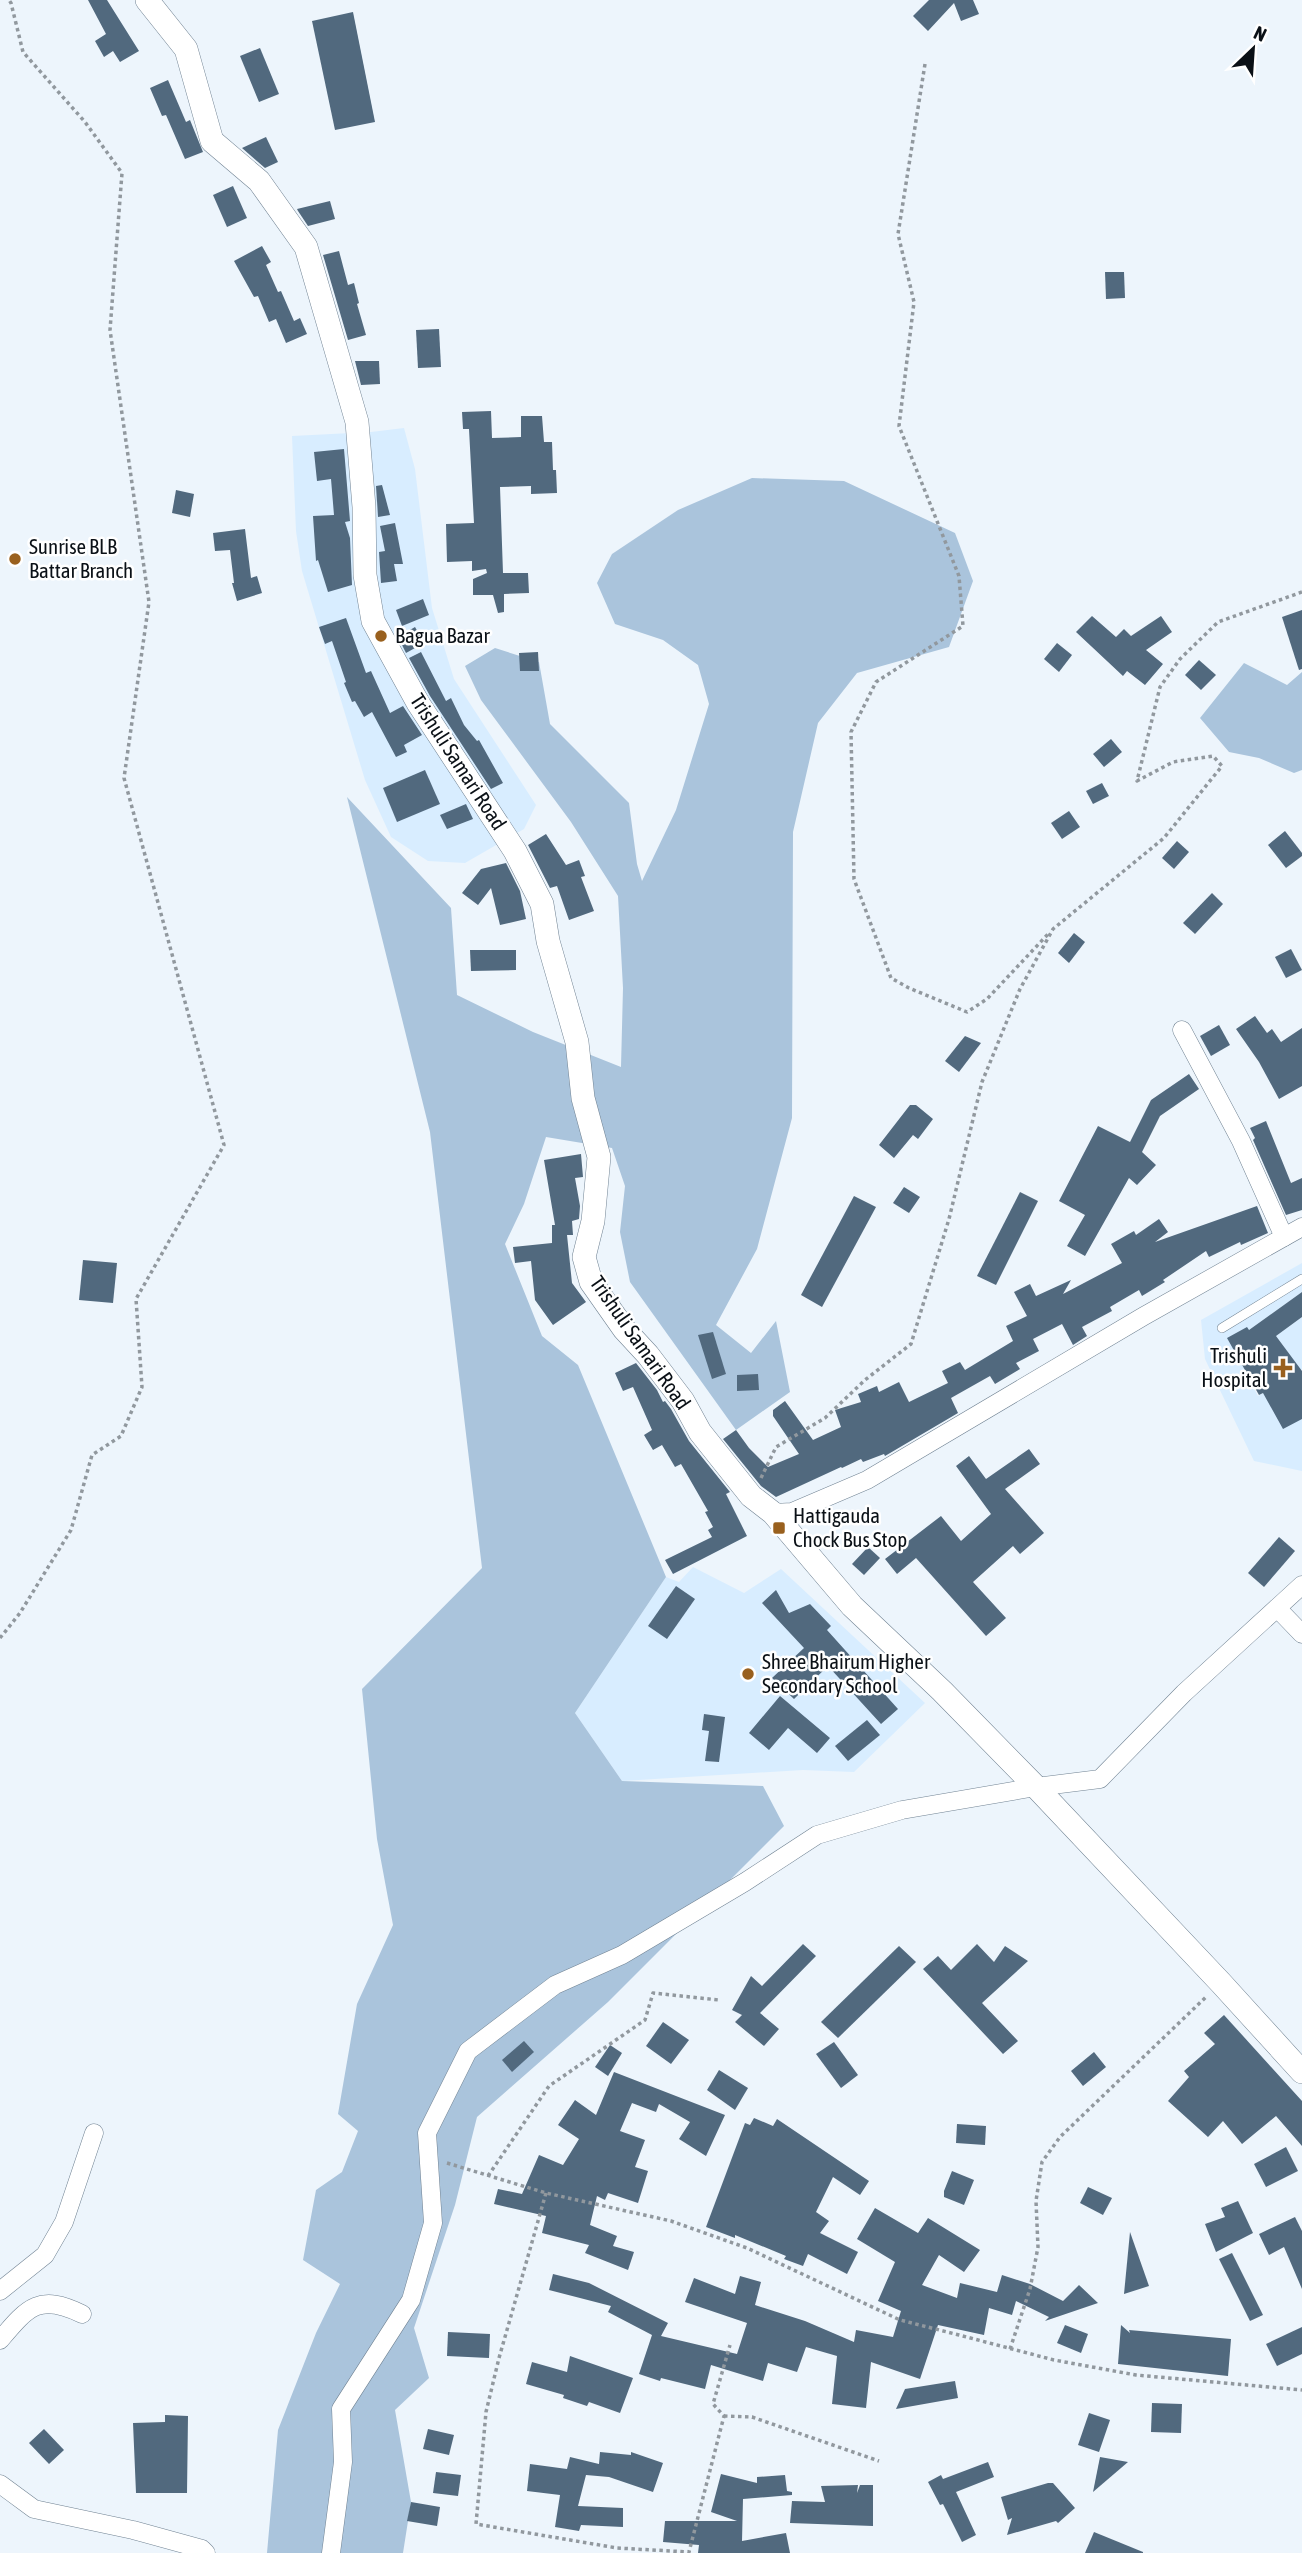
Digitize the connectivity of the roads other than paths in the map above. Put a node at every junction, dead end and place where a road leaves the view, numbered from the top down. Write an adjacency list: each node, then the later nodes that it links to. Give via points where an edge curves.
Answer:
1 (147, 0): 7 (street, Trishuli Samari Road, via 186,49 212,141 259,181 306,247 357,422 365,575 373,621 418,703 515,851 542,904 577,1042 583,1098 599,1157 593,1221 584,1257 591,1282 683,1401 700,1432 751,1496)
2 (1182, 1030): 4 (street, via 1241,1141)
3 (1302, 1227): 4 (street)
4 (1284, 1237): 7 (street, via 867,1480 792,1512)
5 (1302, 1279): 6 (lane)
6 (1222, 1328)
7 (773, 1514): 11 (street, Trishuli Samari Road, via 852,1606)
8 (1302, 1585): 9 (street)
9 (1277, 1608): 10 (street); 11 (street, via 1184,1692 1100,1779)
10 (1302, 1634)
11 (1036, 1787): 12 (street, Trishuli Samari Road); 19 (street, via 902,1811 817,1835 622,1955 555,1984 468,2051 428,2133 433,2223 411,2300 341,2409 343,2462)
12 (1302, 2072)
13 (94, 2133): 14 (street, via 64,2222 45,2255)
14 (0, 2291)
15 (82, 2314): 16 (street, via 46,2302 22,2314)
16 (0, 2340)
17 (0, 2484): 18 (street, via 34,2510 133,2530)
18 (206, 2553)
19 (331, 2553)

